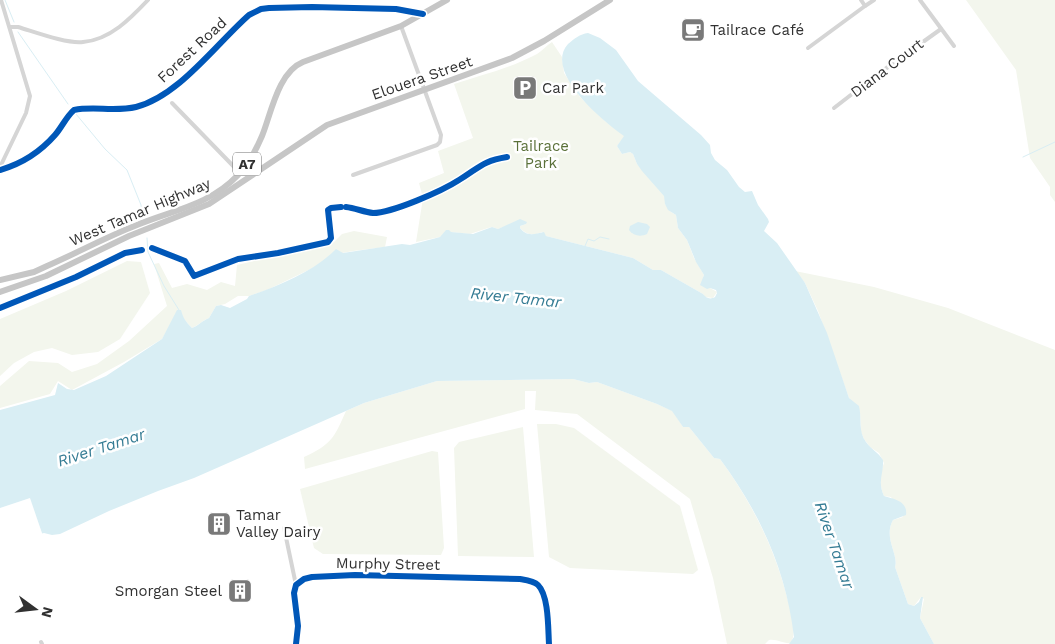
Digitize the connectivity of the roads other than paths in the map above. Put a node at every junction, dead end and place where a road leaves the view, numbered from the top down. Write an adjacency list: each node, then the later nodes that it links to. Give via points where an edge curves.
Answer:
1 (0, 0): 12 (street)
2 (148, 0): 12 (street, via 126,23 90,41 77,42)
3 (447, 0): 10 (highway, West Tamar Highway / A7)
4 (610, 0): 16 (highway, Elouera Street / A7, via 523,53)
5 (861, 0): 8 (street)
6 (874, 0): 8 (street)
7 (920, 0): 13 (street)
8 (865, 6): 15 (street)
9 (404, 10): 10 (street, Forest Road); 11 (street, via 407,16); 19 (street, Forest Road, via 260,9 249,15 164,94 131,108 74,110 42,148 21,162)
10 (422, 14): 11 (highway, West Tamar Highway / A7)
11 (404, 24): 16 (street); 20 (highway, West Tamar Highway / A7, via 294,67 282,83 258,146)
12 (10, 27): 19 (street, via 30,96 26,113)
13 (940, 29): 14 (street); 18 (street, Diana Court)
14 (954, 46)
15 (808, 48)
16 (425, 90): 21 (street, via 441,135 440,142); 22 (highway, Elouera Street / A7, via 327,125)
17 (172, 103): 20 (street)
18 (834, 108)
19 (0, 168)
20 (240, 173): 23 (highway, West Tamar Highway / A7, via 225,188 193,206 139,224 34,272)
21 (353, 175)
22 (243, 182): 24 (highway, West Tamar Highway / A7, via 200,208 135,233 46,276)
23 (0, 280)
24 (0, 292)
25 (284, 528): 26 (street)
26 (296, 585): 27 (street); 28 (street, Murphy Street, via 312,577 355,575 531,581 539,586 545,603)
27 (296, 644)
28 (549, 644)

